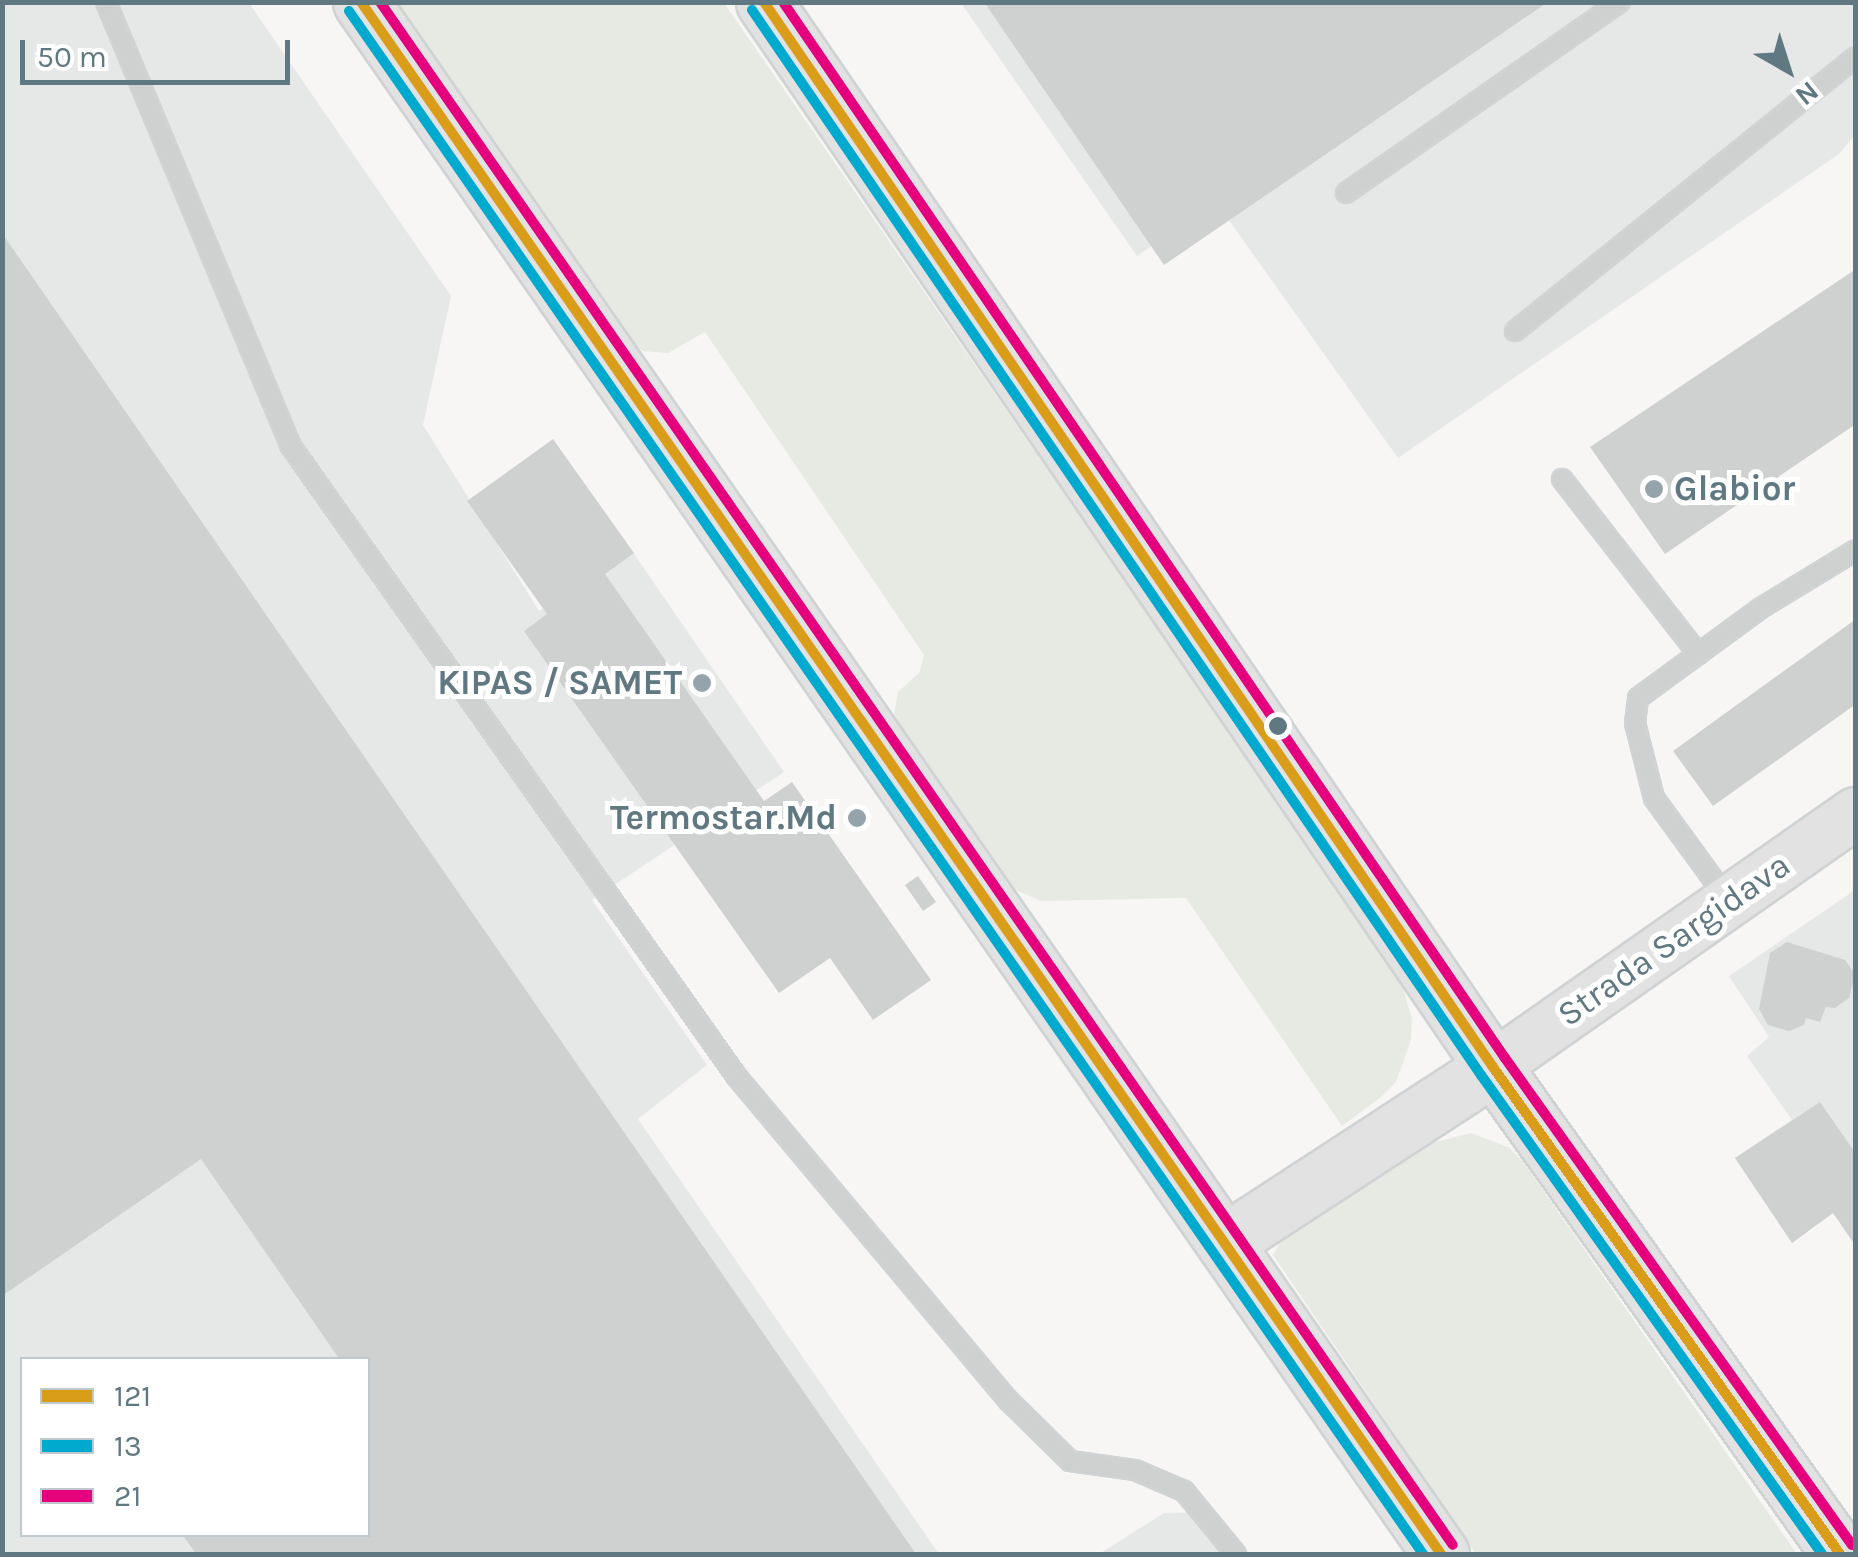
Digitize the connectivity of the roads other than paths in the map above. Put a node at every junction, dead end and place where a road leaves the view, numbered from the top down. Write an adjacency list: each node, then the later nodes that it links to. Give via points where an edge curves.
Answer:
1 (106, 2): 15 (lane, via 290,445 737,1077 1008,1400 1070,1462 1134,1470 1184,1491)
2 (361, 2): 14 (main road)
3 (764, 2): 13 (main road)
4 (1620, 2): 6 (lane)
5 (1856, 57): 7 (lane)
6 (1346, 193)
7 (1515, 331)
8 (1562, 479): 10 (lane)
9 (1856, 550): 10 (lane)
10 (1698, 654): 12 (lane, via 1638,698 1635,724 1654,798)
11 (1856, 813): 12 (street, Strada Sargidava)
12 (1729, 901): 13 (street, Strada Sargidava)
13 (1493, 1067): 14 (main road); 17 (main road)
14 (1225, 1242): 16 (main road)
15 (1236, 1554)
16 (1441, 1554)
17 (1840, 1554)

